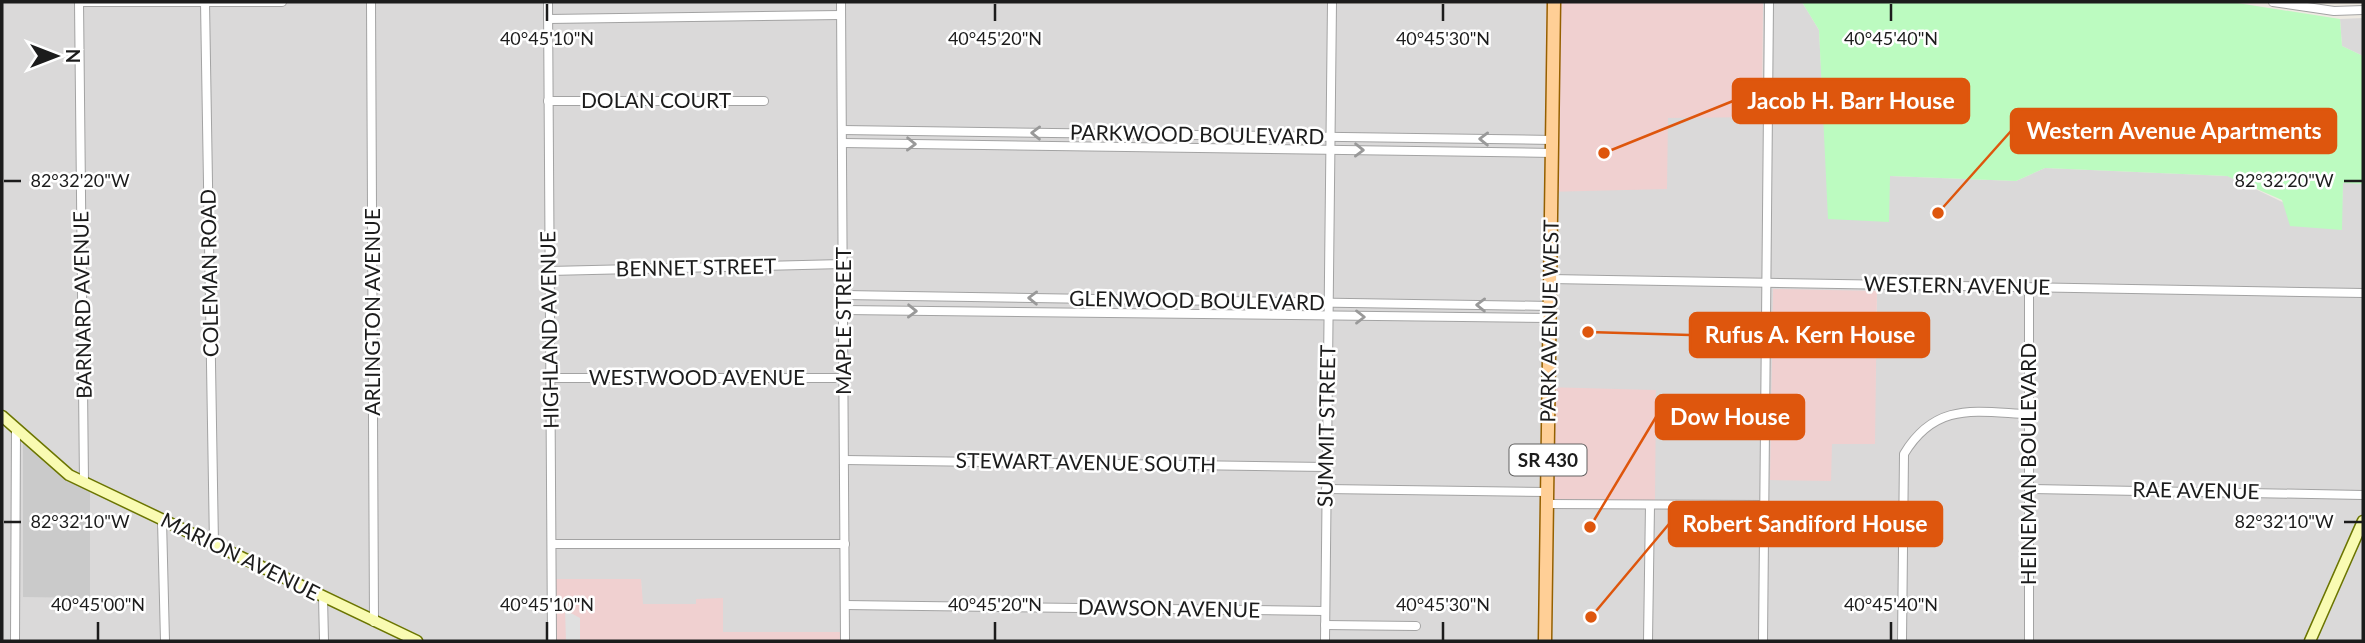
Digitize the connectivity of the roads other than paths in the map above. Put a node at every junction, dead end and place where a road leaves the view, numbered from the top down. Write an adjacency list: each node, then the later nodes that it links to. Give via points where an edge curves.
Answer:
1 (79, 2): 2 (street); 39 (street, BARNARD AVENUE)
2 (205, 2): 3 (street); 50 (street, COLEMAN ROAD)
3 (282, 2)
4 (371, 2): 54 (street, ARLINGTON AVENUE)
5 (548, 2): 13 (street, HIGHLAND AVENUE)
6 (841, 2): 12 (street, MAPLE STREET)
7 (1332, 2): 17 (street, SUMMIT STREET)
8 (1554, 2): 19 (main road, PARK AVENUE WEST / SR 430)
9 (1769, 2): 24 (street)
10 (2273, 2): 11 (street, via 2334,11)
11 (2363, 9)
12 (841, 15): 13 (street); 16 (street, MAPLE STREET)
13 (548, 19): 14 (street, HIGHLAND AVENUE)
14 (548, 101): 15 (street, DOLAN COURT); 22 (street, HIGHLAND AVENUE)
15 (764, 101)
16 (842, 130): 17 (street, PARKWOOD BOULEVARD, one-way to 16); 18 (street, MAPLE STREET)
17 (1330, 137): 19 (street, PARKWOOD BOULEVARD, one-way to 17); 20 (street, SUMMIT STREET)
18 (843, 143): 20 (street, one-way to 20); 21 (street, MAPLE STREET)
19 (1553, 146): 20 (street, one-way to 19); 23 (main road, PARK AVENUE WEST / SR 430)
20 (1330, 149): 28 (street, SUMMIT STREET)
21 (843, 264): 22 (street, BENNET STREET); 27 (street, MAPLE STREET)
22 (549, 271): 32 (street, HIGHLAND AVENUE)
23 (1550, 279): 24 (street, WESTERN AVENUE); 30 (main road, PARK AVENUE WEST / SR 430)
24 (1766, 283): 25 (street, WESTERN AVENUE); 45 (street)
25 (2029, 288): 26 (street, WESTERN AVENUE); 34 (street, HEINEMAN BOULEVARD)
26 (2363, 293)
27 (844, 295): 28 (street, GLENWOOD BOULEVARD, one-way to 27); 29 (street, MAPLE STREET)
28 (1328, 303): 30 (street, GLENWOOD BOULEVARD, one-way to 28); 31 (street, SUMMIT STREET)
29 (844, 310): 31 (street, GLENWOOD BOULEVARD, one-way to 31); 33 (street, MAPLE STREET)
30 (1550, 312): 31 (street, GLENWOOD BOULEVARD, one-way to 30); 43 (main road, PARK AVENUE WEST / SR 430)
31 (1328, 317): 38 (street, SUMMIT STREET)
32 (551, 378): 33 (street, WESTWOOD AVENUE); 48 (street, HIGHLAND AVENUE)
33 (844, 378): 37 (street, MAPLE STREET)
34 (2029, 414): 41 (street, HEINEMAN BOULEVARD); 67 (street, via 1944,415 1904,454)
35 (2, 416): 36 (street, MARION AVENUE)
36 (16, 429): 39 (street, MARION AVENUE, via 60,468); 57 (street)
37 (845, 460): 38 (street, STEWART AVENUE SOUTH); 49 (street, MAPLE STREET)
38 (1327, 467): 40 (street, SUMMIT STREET)
39 (84, 482): 46 (street, MARION AVENUE)
40 (1326, 489): 43 (street); 53 (street, SUMMIT STREET)
41 (2029, 489): 42 (street, RAE AVENUE); 68 (street, HEINEMAN BOULEVARD)
42 (2363, 495)
43 (1547, 498): 44 (street); 64 (main road, PARK AVENUE WEST / SR 430)
44 (1650, 505): 45 (street); 65 (street)
45 (1764, 505): 66 (street)
46 (162, 520): 50 (street, MARION AVENUE); 58 (street)
47 (2363, 521): 69 (street)
48 (552, 544): 49 (street); 61 (street, HIGHLAND AVENUE)
49 (845, 544): 52 (street, MAPLE STREET)
50 (214, 545): 51 (street, MARION AVENUE)
51 (323, 597): 54 (street, MARION AVENUE); 59 (street)
52 (845, 604): 53 (street, DAWSON AVENUE); 62 (street, MAPLE STREET)
53 (1325, 611): 55 (street, SUMMIT STREET)
54 (374, 622): 60 (street, MARION AVENUE)
55 (1325, 625): 56 (street); 63 (street, SUMMIT STREET)
56 (1416, 626)
57 (15, 641)
58 (165, 641)
59 (324, 641)
60 (417, 641)
61 (552, 641)
62 (845, 641)
63 (1325, 641)
64 (1545, 641)
65 (1648, 641)
66 (1762, 641)
67 (1902, 641)
68 (2029, 641)
69 (2310, 641)

